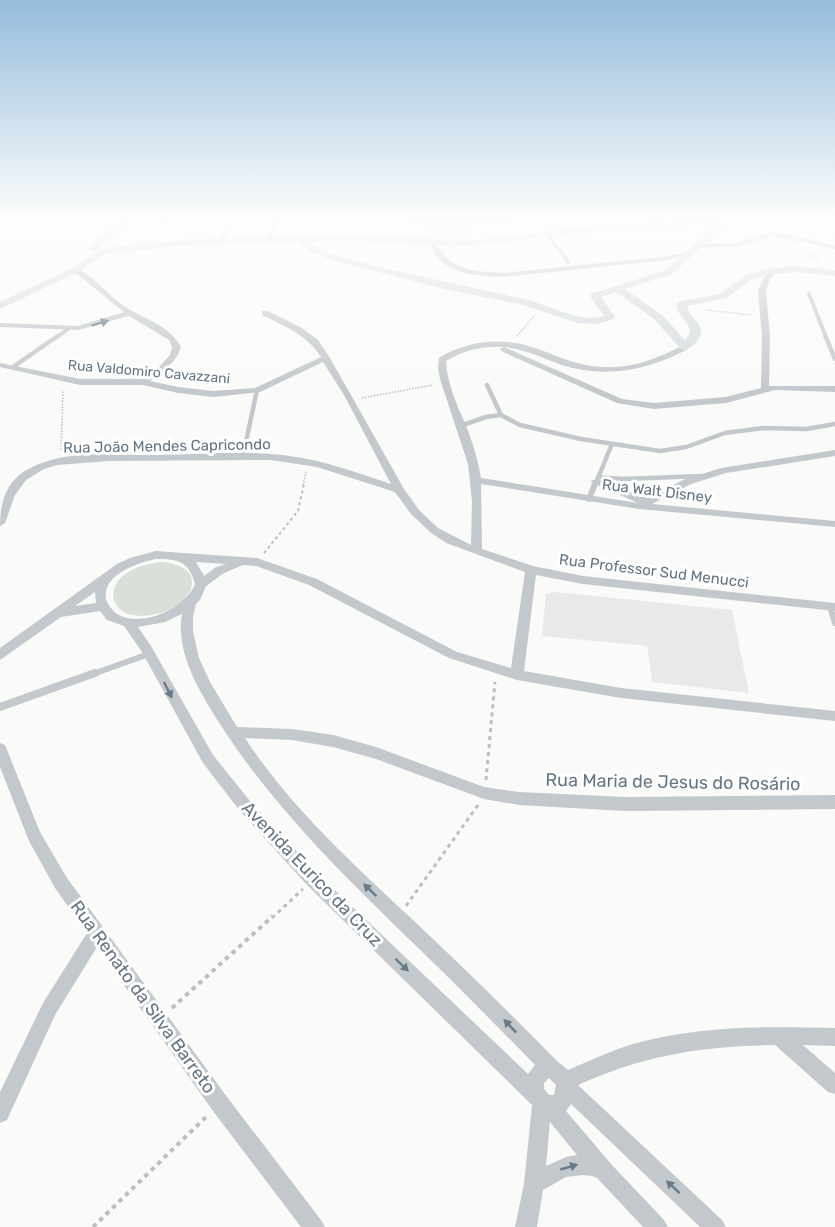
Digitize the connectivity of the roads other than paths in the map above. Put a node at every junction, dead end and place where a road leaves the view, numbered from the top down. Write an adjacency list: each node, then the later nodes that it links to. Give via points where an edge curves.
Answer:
1 (53, 277): 9 (street)
2 (60, 277): 9 (street)
3 (86, 277): 12 (street)
4 (410, 277): 8 (street, via 542,307 589,322 610,317 595,296)
5 (653, 277): 8 (street)
6 (749, 277): 17 (street, via 723,296 687,302 681,307 697,330)
7 (768, 277): 26 (street, via 763,285)
8 (618, 289): 17 (street, via 658,317)
9 (24, 294): 11 (street)
10 (809, 294): 19 (lane)
11 (0, 306)
12 (130, 313): 15 (street, one-way to 12); 22 (street, via 164,329 177,348 165,367)
13 (265, 313): 18 (street, Rua Professor Sud Menucci, via 299,330 315,342)
14 (0, 325): 15 (street)
15 (68, 329): 21 (lane)
16 (492, 346): 17 (street, via 509,344 595,369 655,363); 26 (street, via 634,405 726,400); 29 (street, via 457,351 442,360 441,373)
17 (685, 347)
18 (326, 358): 25 (street, Rua Valdomiro Cavazzani); 36 (street, Rua Professor Sud Menucci)
19 (835, 359)
20 (0, 365): 21 (street, Rua Valdomiro Cavazzani)
21 (13, 367): 22 (street, Rua Valdomiro Cavazzani, via 63,379)
22 (143, 382): 25 (street, Rua Valdomiro Cavazzani, via 204,394)
23 (487, 384): 27 (lane)
24 (835, 389): 26 (street, via 792,386)
25 (257, 390): 32 (lane)
26 (765, 390)
27 (501, 415): 29 (lane); 30 (lane, via 520,425)
28 (835, 424): 30 (lane, via 726,433 674,450)
29 (463, 425): 35 (street)
30 (612, 444): 34 (lane)
31 (835, 453): 33 (street, via 748,465)
32 (243, 456): 36 (street, Rua João Mendes Capricondo, via 308,462); 39 (street, Rua João Mendes Capricondo, via 60,462 41,466 18,480)
33 (706, 476): 34 (lane); 38 (street)
34 (597, 479): 37 (lane); 38 (street)
35 (477, 480): 37 (street, Rua Walt Disney); 41 (street)
36 (399, 490): 41 (street, Rua Professor Sud Menucci, via 434,530)
37 (589, 499): 38 (street, Rua Walt Disney)
38 (643, 504): 40 (street, Rua Walt Disney)
39 (0, 523)
40 (835, 524)
41 (476, 551): 44 (street, Rua Professor Sud Menucci)
42 (180, 557): 43 (street); 45 (street, via 142,557); 46 (street, via 199,573)
43 (253, 562): 46 (street, via 220,570); 55 (street, via 313,582 453,655)
44 (531, 570): 49 (street, Rua Professor Sud Menucci, via 584,580); 55 (street)
45 (109, 576): 48 (street, via 102,586); 50 (street)
46 (201, 584): 47 (street)
47 (190, 603): 51 (street, via 162,620); 58 (street, Avenida Eurico da Cruz, via 185,629 188,644 198,674)
48 (102, 606): 50 (street); 51 (street, via 116,619)
49 (832, 607): 52 (lane)
50 (55, 615): 54 (street)
51 (128, 622): 53 (street, Avenida Eurico da Cruz)
52 (835, 623)
53 (150, 654): 56 (lane); 67 (street, Avenida Eurico da Cruz, one-way to 67, via 208,759 245,806 313,880)
54 (0, 655)
55 (517, 675): 57 (street, via 621,693)
56 (0, 707)
57 (835, 716)
58 (233, 733): 60 (street, Rua Maria de Jesus do Rosário, via 313,737 484,793 570,803); 64 (street, Avenida Eurico da Cruz, one-way to 58, via 319,840 273,789)
59 (0, 749): 61 (street, Rua Renato da Silva Barreto, via 34,836)
60 (835, 802)
61 (96, 934): 68 (street, via 49,1009); 71 (street, Rua Renato da Silva Barreto)
62 (778, 1036): 63 (street); 65 (street, via 706,1038 641,1051); 66 (street)
63 (835, 1037)
64 (550, 1068): 65 (street, via 559,1072); 67 (street, via 542,1070 534,1085)
65 (566, 1084): 67 (street, via 566,1098 559,1105); 74 (street, one-way to 65)
66 (835, 1085)
67 (542, 1102): 69 (street, Avenida Eurico da Cruz); 70 (street)
68 (0, 1113)
69 (605, 1172): 70 (street, one-way to 69, via 574,1164 591,1165); 73 (street, Avenida Eurico da Cruz)
70 (534, 1184): 72 (street)
71 (314, 1227)
72 (526, 1227)
73 (657, 1227)
74 (715, 1227)

